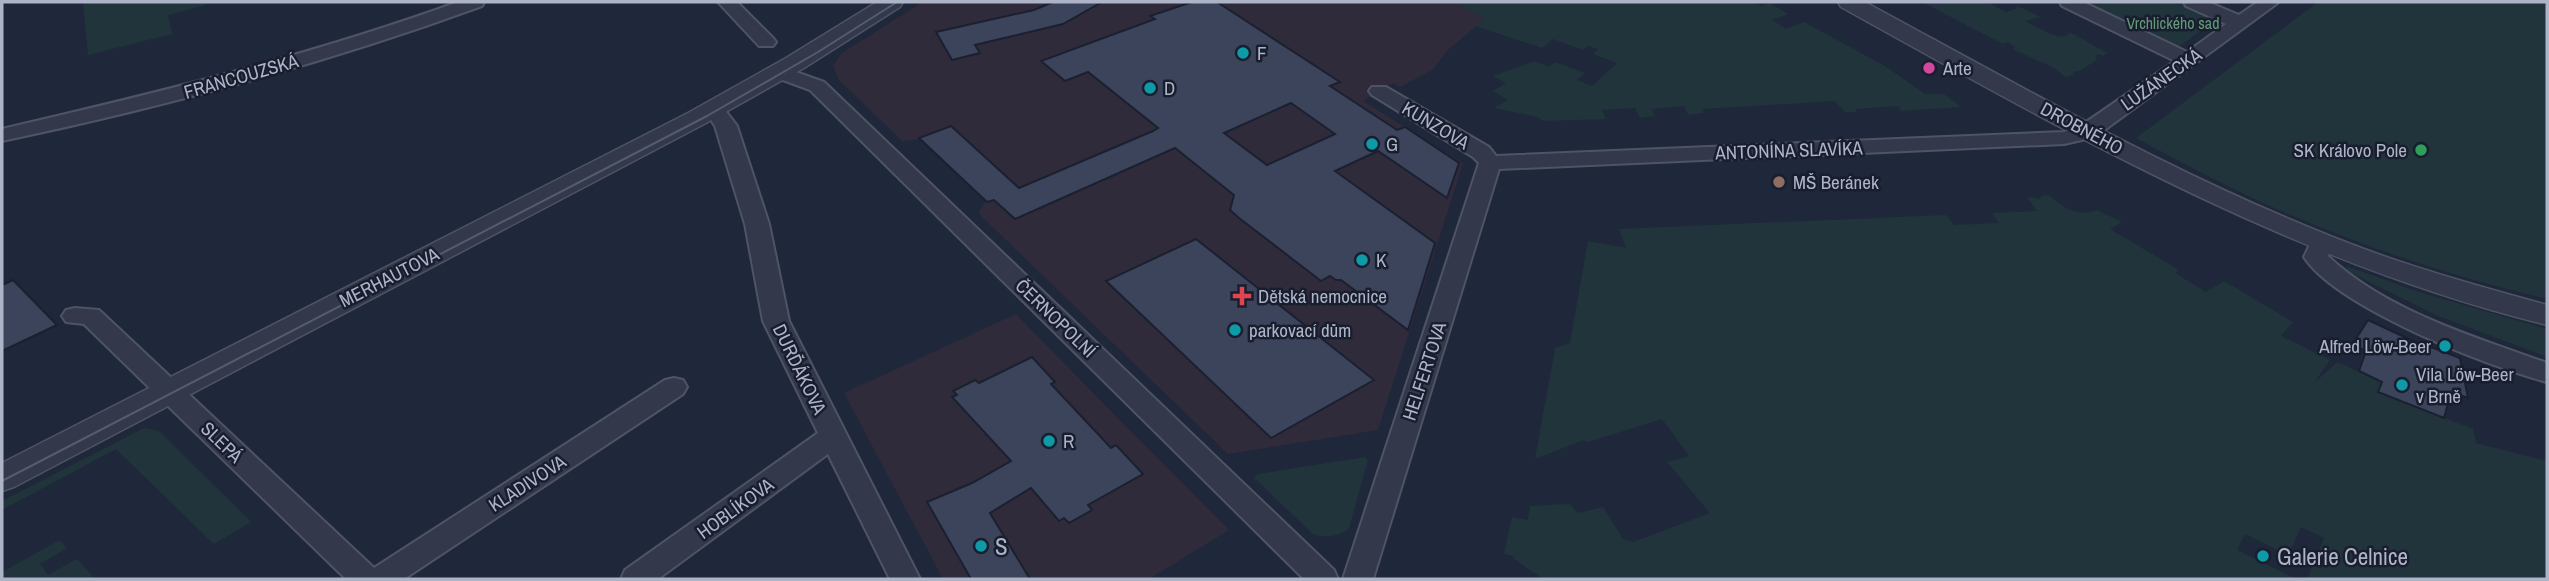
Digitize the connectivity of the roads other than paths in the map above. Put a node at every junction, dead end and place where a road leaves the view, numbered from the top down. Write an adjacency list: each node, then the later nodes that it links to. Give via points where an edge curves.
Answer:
1 (475, 2): 15 (street, FRANCOUZSKÁ, via 402,30 198,90)
2 (727, 2): 9 (street)
3 (892, 2): 11 (street, MERHAUTOVA)
4 (1849, 2): 14 (street, DROBNÉHO)
5 (2068, 2): 10 (street)
6 (2193, 2): 8 (street)
7 (2270, 2): 8 (street, LUŽÁNECKÁ)
8 (2240, 23): 10 (street, LUŽÁNECKÁ)
9 (766, 42)
10 (2189, 60): 14 (street, LUŽÁNECKÁ)
11 (777, 73): 13 (street, MERHAUTOVA); 29 (street, ČERNOPOLNÍ, via 817,86)
12 (1379, 91): 16 (street, KUNZOVA, via 1481,152)
13 (714, 109): 22 (street, MERHAUTOVA); 23 (street, DURĎÁKOVA, via 726,126 757,224 776,321)
14 (2087, 132): 16 (street, ANTONÍNA SLAVÍKA, via 2064,138); 17 (street, DROBNÉHO, via 2186,183)
15 (2, 135)
16 (1490, 163): 30 (street, HELFERTOVA)
17 (2321, 243): 18 (street, DROBNÉHO, via 2412,277); 20 (street, via 2316,257 2340,281 2455,339)
18 (2547, 315)
19 (75, 316): 22 (street, SLEPÁ, via 90,316)
20 (2547, 373)
21 (674, 387): 26 (street, KLADIVOVA)
22 (169, 391): 24 (street, MERHAUTOVA); 25 (street, SLEPÁ)
23 (833, 436): 27 (street, HOBLÍKOVA); 28 (street, DURĎÁKOVA)
24 (2, 478)
25 (365, 579)
26 (381, 579)
27 (636, 579)
28 (905, 579)
29 (1323, 579)
30 (1358, 579)

